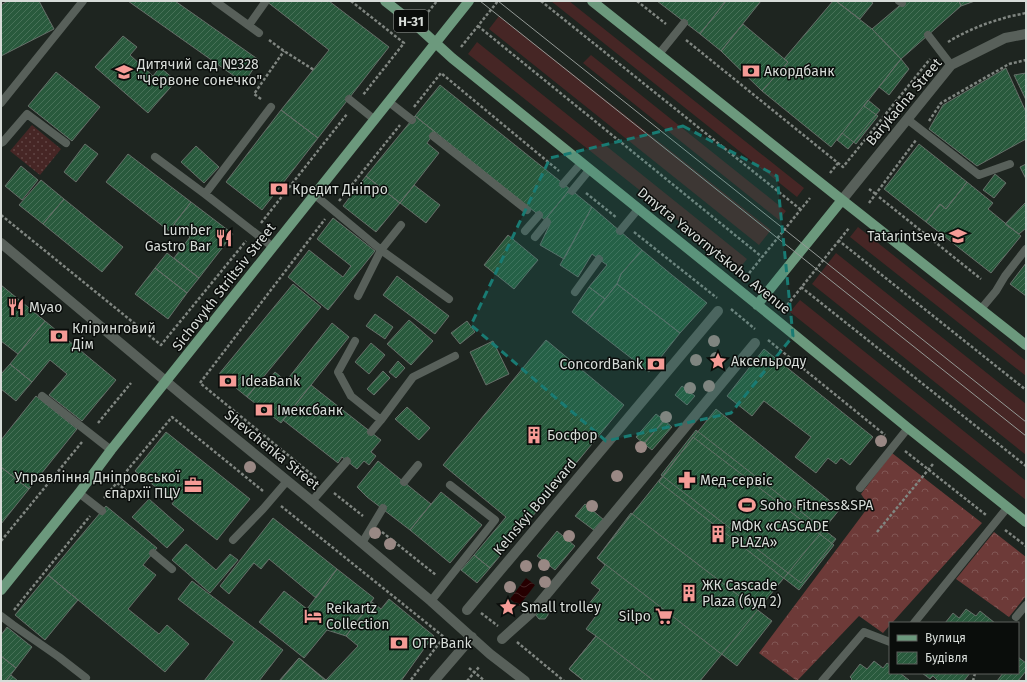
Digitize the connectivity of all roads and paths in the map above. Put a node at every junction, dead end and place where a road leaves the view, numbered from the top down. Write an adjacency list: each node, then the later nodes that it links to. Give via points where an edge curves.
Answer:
1 (83, 1): 30 (lane)
2 (215, 1): 14 (lane)
3 (266, 1): 14 (lane)
4 (351, 1): 28 (path, via 404,43)
5 (385, 1): 20 (main road, Dmytra Yavornytskoho Avenue / Н-31)
6 (437, 1): 12 (path)
7 (469, 1): 20 (main road, Sichovykh Striltsiv Street / Н-31)
8 (498, 1): 15 (path)
9 (541, 1): 57 (path)
10 (592, 1): 23 (main road)
11 (637, 1): 16 (path)
12 (428, 12)
13 (684, 23): 16 (lane)
14 (249, 25): 17 (lane)
15 (478, 26): 21 (path); 74 (path)
16 (676, 32): 23 (lane); 41 (path)
17 (259, 33): 22 (path)
18 (1026, 34): 25 (street, Barykadna Street, via 1005,38)
19 (928, 35): 25 (lane)
20 (436, 43): 29 (main road, Sichovykh Striltsiv Street); 40 (main road, Dmytra Yavornytskoho Avenue)
21 (461, 47)
22 (284, 51): 26 (path); 27 (path)
23 (659, 54): 54 (main road)
24 (1026, 60): 35 (path, via 1009,64 941,103)
25 (951, 65): 33 (street, Barykadna Street)
26 (314, 70)
27 (254, 94)
28 (352, 102): 34 (lane); 67 (path)
29 (389, 102): 32 (lane); 34 (main road, Sichovykh Striltsiv Street)
30 (1, 103)
31 (271, 107): 49 (lane)
32 (409, 118): 46 (path, via 441,73); 58 (path)
33 (907, 119): 35 (lane); 54 (street, Barykadna Street)
34 (375, 120): 51 (main road, Sichovykh Striltsiv Street)
35 (922, 131): 42 (lane, via 979,175); 50 (path)
36 (433, 136): 59 (lane)
37 (1, 143): 38 (lane, via 27,114)
38 (66, 144)
39 (154, 157): 49 (lane)
40 (582, 162): 44 (main road, Dmytra Yavornytskoho Avenue); 46 (lane)
41 (838, 163): 43 (path); 45 (path)
42 (1010, 164)
43 (843, 167)
44 (590, 169): 47 (lane); 56 (main road, Dmytra Yavornytskoho Avenue)
45 (829, 175)
46 (566, 181)
47 (574, 188): 64 (path)
48 (870, 189): 50 (path)
49 (205, 194): 67 (lane)
50 (876, 194): 55 (path)
51 (314, 196): 58 (lane); 71 (main road, Sichovykh Striltsiv Street)
52 (879, 197): 77 (path)
53 (810, 198): 57 (path)
54 (842, 200): 83 (main road); 85 (main road)
55 (867, 205)
56 (639, 208): 64 (lane); 83 (main road, Dmytra Yavornytskoho Avenue)
57 (800, 209): 74 (path)
58 (332, 210): 73 (lane); 95 (path)
59 (527, 210)
60 (1, 215): 67 (path, via 161,345)
61 (538, 215): 66 (lane)
62 (547, 222): 68 (lane)
63 (401, 225): 73 (lane)
64 (622, 228): 82 (path)
65 (849, 228): 69 (path)
66 (525, 231)
67 (254, 232): 71 (lane)
68 (535, 237)
69 (838, 240): 78 (path); 96 (path)
70 (1, 243): 94 (street, Shevchenka Street)
71 (273, 248): 94 (main road, Sichovykh Striltsiv Street)
72 (1026, 249): 85 (lane)
73 (381, 250): 80 (lane); 81 (lane)
74 (762, 257): 76 (path)
75 (599, 259): 79 (lane)
76 (746, 277)
77 (981, 279)
78 (801, 287): 86 (path); 107 (path)
79 (575, 292)
80 (358, 296)
81 (449, 299)
82 (718, 299)
83 (757, 304): 99 (main road, Dmytra Yavornytskoho Avenue)
84 (730, 308): 88 (path)
85 (981, 309): 92 (main road)
86 (783, 310)
87 (718, 311): 135 (street, Kelnskyi Boulevard)
88 (757, 330)
89 (768, 340): 101 (path)
90 (355, 341): 98 (lane, via 338,372 351,396)
91 (755, 343): 140 (street, via 532,612)
92 (1026, 345)
93 (455, 356): 98 (lane, via 413,377)
94 (167, 382): 102 (main road, Sichovykh Striltsiv Street); 109 (street, Shevchenka Street)
95 (200, 383)
96 (1026, 390)
97 (42, 396): 102 (lane)
98 (380, 420): 100 (lane)
99 (908, 428): 113 (lane); 120 (main road, Dmytra Yavornytskoho Avenue)
100 (371, 432)
101 (886, 436)
102 (111, 450): 114 (main road, Sichovykh Striltsiv Street)
103 (904, 450): 108 (path)
104 (936, 460): 108 (path)
105 (347, 461): 118 (lane)
106 (418, 465): 110 (lane)
107 (1026, 466)
108 (928, 469): 122 (path); 125 (path)
109 (287, 481): 116 (lane); 118 (street, Shevchenka Street)
110 (404, 482)
111 (117, 483): 115 (path); 116 (path, via 172,417); 121 (path)
112 (450, 485): 133 (lane, via 494,520)
113 (860, 488)
114 (79, 493): 121 (lane); 132 (main road, Sichovykh Striltsiv Street)
115 (134, 497)
116 (272, 498): 126 (lane); 142 (path, via 444,637)
117 (35, 500): 127 (path)
118 (312, 501): 128 (street, Shevchenka Street)
119 (383, 508): 128 (lane)
120 (1007, 508): 123 (main road, Dmytra Yavornytskoho Avenue); 138 (lane)
121 (99, 509): 137 (path)
122 (986, 515)
123 (1026, 522)
124 (1004, 529): 129 (path)
125 (877, 532)
126 (233, 540)
127 (1, 541)
128 (362, 543): 133 (street, Shevchenka Street)
129 (1026, 546)
130 (153, 553): 131 (lane)
131 (172, 569)
132 (1, 590)
133 (431, 601): 139 (street, Shevchenka Street)
134 (1026, 605): 136 (lane)
135 (467, 610)
136 (1016, 617)
137 (4, 618): 147 (lane)
138 (915, 622)
139 (472, 637): 149 (street); 152 (street, Shevchenka Street)
140 (502, 639)
141 (889, 642): 153 (lane, via 864,632)
142 (438, 644): 143 (path); 148 (path)
143 (443, 647)
144 (479, 667): 146 (path)
145 (469, 668): 146 (path)
146 (474, 672): 150 (path); 151 (path)
147 (86, 678)
148 (410, 681)
149 (434, 681)
150 (467, 681)
151 (485, 681)
152 (525, 681)
153 (822, 681)

